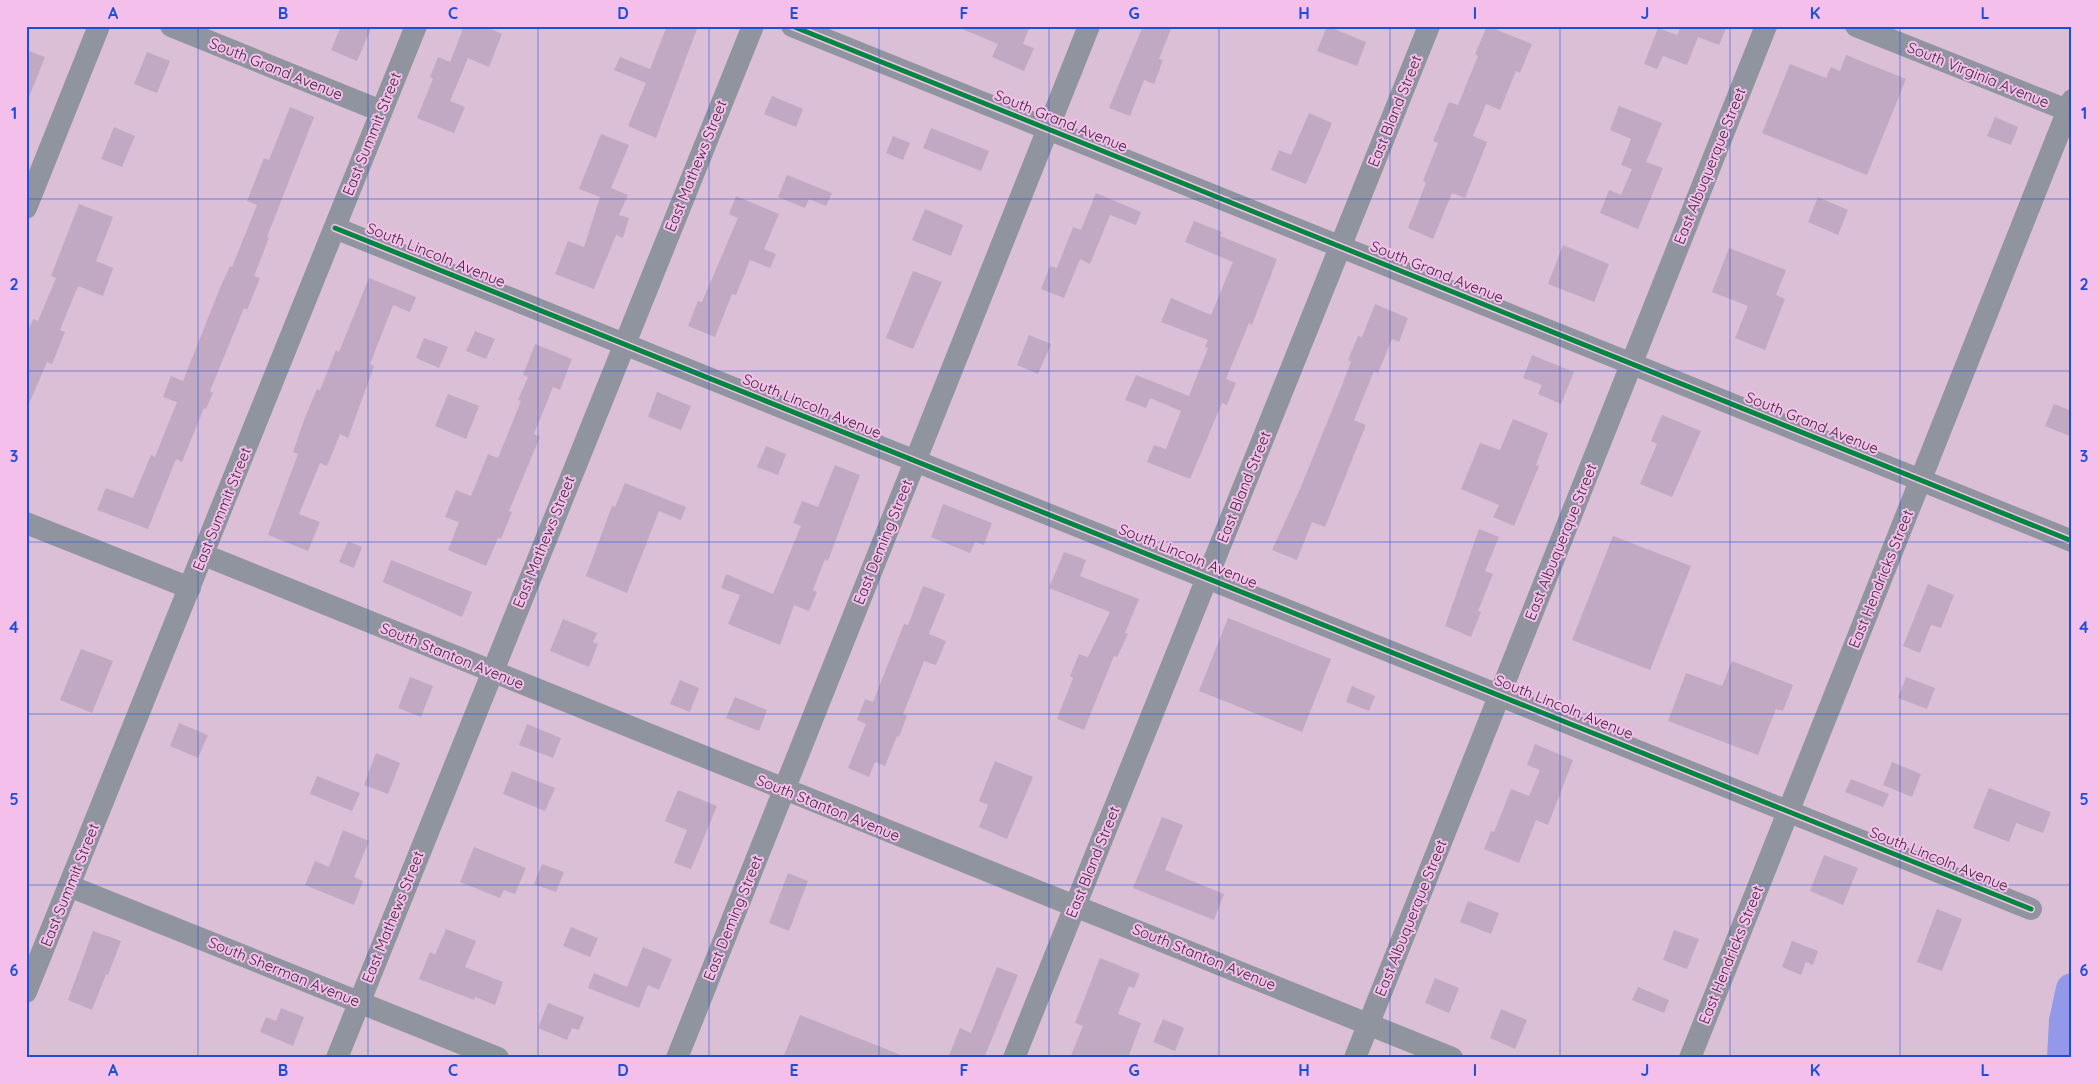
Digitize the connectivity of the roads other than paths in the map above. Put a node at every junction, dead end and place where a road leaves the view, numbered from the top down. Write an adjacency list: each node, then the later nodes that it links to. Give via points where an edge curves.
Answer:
1 (99, 26): 13 (street)
2 (171, 26): 11 (street, South Grand Avenue)
3 (416, 26): 11 (street, East Summit Street)
4 (753, 26): 16 (street, East Mathews Street)
5 (792, 26): 12 (street, South Grand Avenue)
6 (1089, 26): 12 (street, East Deming Street)
7 (1429, 26): 15 (street, East Bland Street)
8 (1766, 26): 17 (street, East Albuquerque Street)
9 (1856, 26): 10 (street, South Virginia Avenue)
10 (2070, 107): 19 (street, East Hendricks Street)
11 (381, 111): 14 (street, East Summit Street)
12 (1047, 129): 15 (street, South Grand Avenue); 18 (street, East Deming Street)
13 (26, 208)
14 (335, 228): 16 (street, South Lincoln Avenue); 22 (street, East Summit Street)
15 (1339, 246): 17 (street, South Grand Avenue); 23 (street, East Bland Street)
16 (624, 344): 18 (street, South Lincoln Avenue); 25 (street, East Mathews Street)
17 (1632, 364): 19 (street, South Grand Avenue); 26 (street, East Albuquerque Street)
18 (915, 461): 23 (street, South Lincoln Avenue); 27 (street, East Deming Street)
19 (1920, 480): 21 (street, South Grand Avenue); 28 (street, East Hendricks Street)
20 (26, 523): 24 (street)
21 (2072, 540)
22 (204, 555): 24 (street, East Summit Street); 25 (street, South Stanton Avenue)
23 (1209, 577): 26 (street, South Lincoln Avenue); 30 (street, East Bland Street)
24 (190, 588): 29 (street, East Summit Street)
25 (492, 672): 27 (street, South Stanton Avenue); 33 (street, East Mathews Street)
26 (1500, 694): 28 (street, South Lincoln Avenue); 34 (street, East Albuquerque Street)
27 (784, 790): 30 (street, South Stanton Avenue); 37 (street, East Deming Street)
28 (1788, 812): 31 (street, South Lincoln Avenue); 41 (street, East Hendricks Street)
29 (69, 886): 32 (street, East Summit Street); 33 (street, South Sherman Avenue)
30 (1076, 906): 34 (street, South Stanton Avenue); 38 (street, East Bland Street)
31 (2031, 909)
32 (26, 992)
33 (359, 1001): 35 (street, East Mathews Street); 36 (street, South Sherman Avenue)
34 (1369, 1024): 39 (street, East Albuquerque Street); 40 (street, South Stanton Avenue)
35 (337, 1058)
36 (498, 1058)
37 (677, 1058)
38 (1014, 1058)
39 (1355, 1058)
40 (1452, 1058)
41 (1690, 1058)

